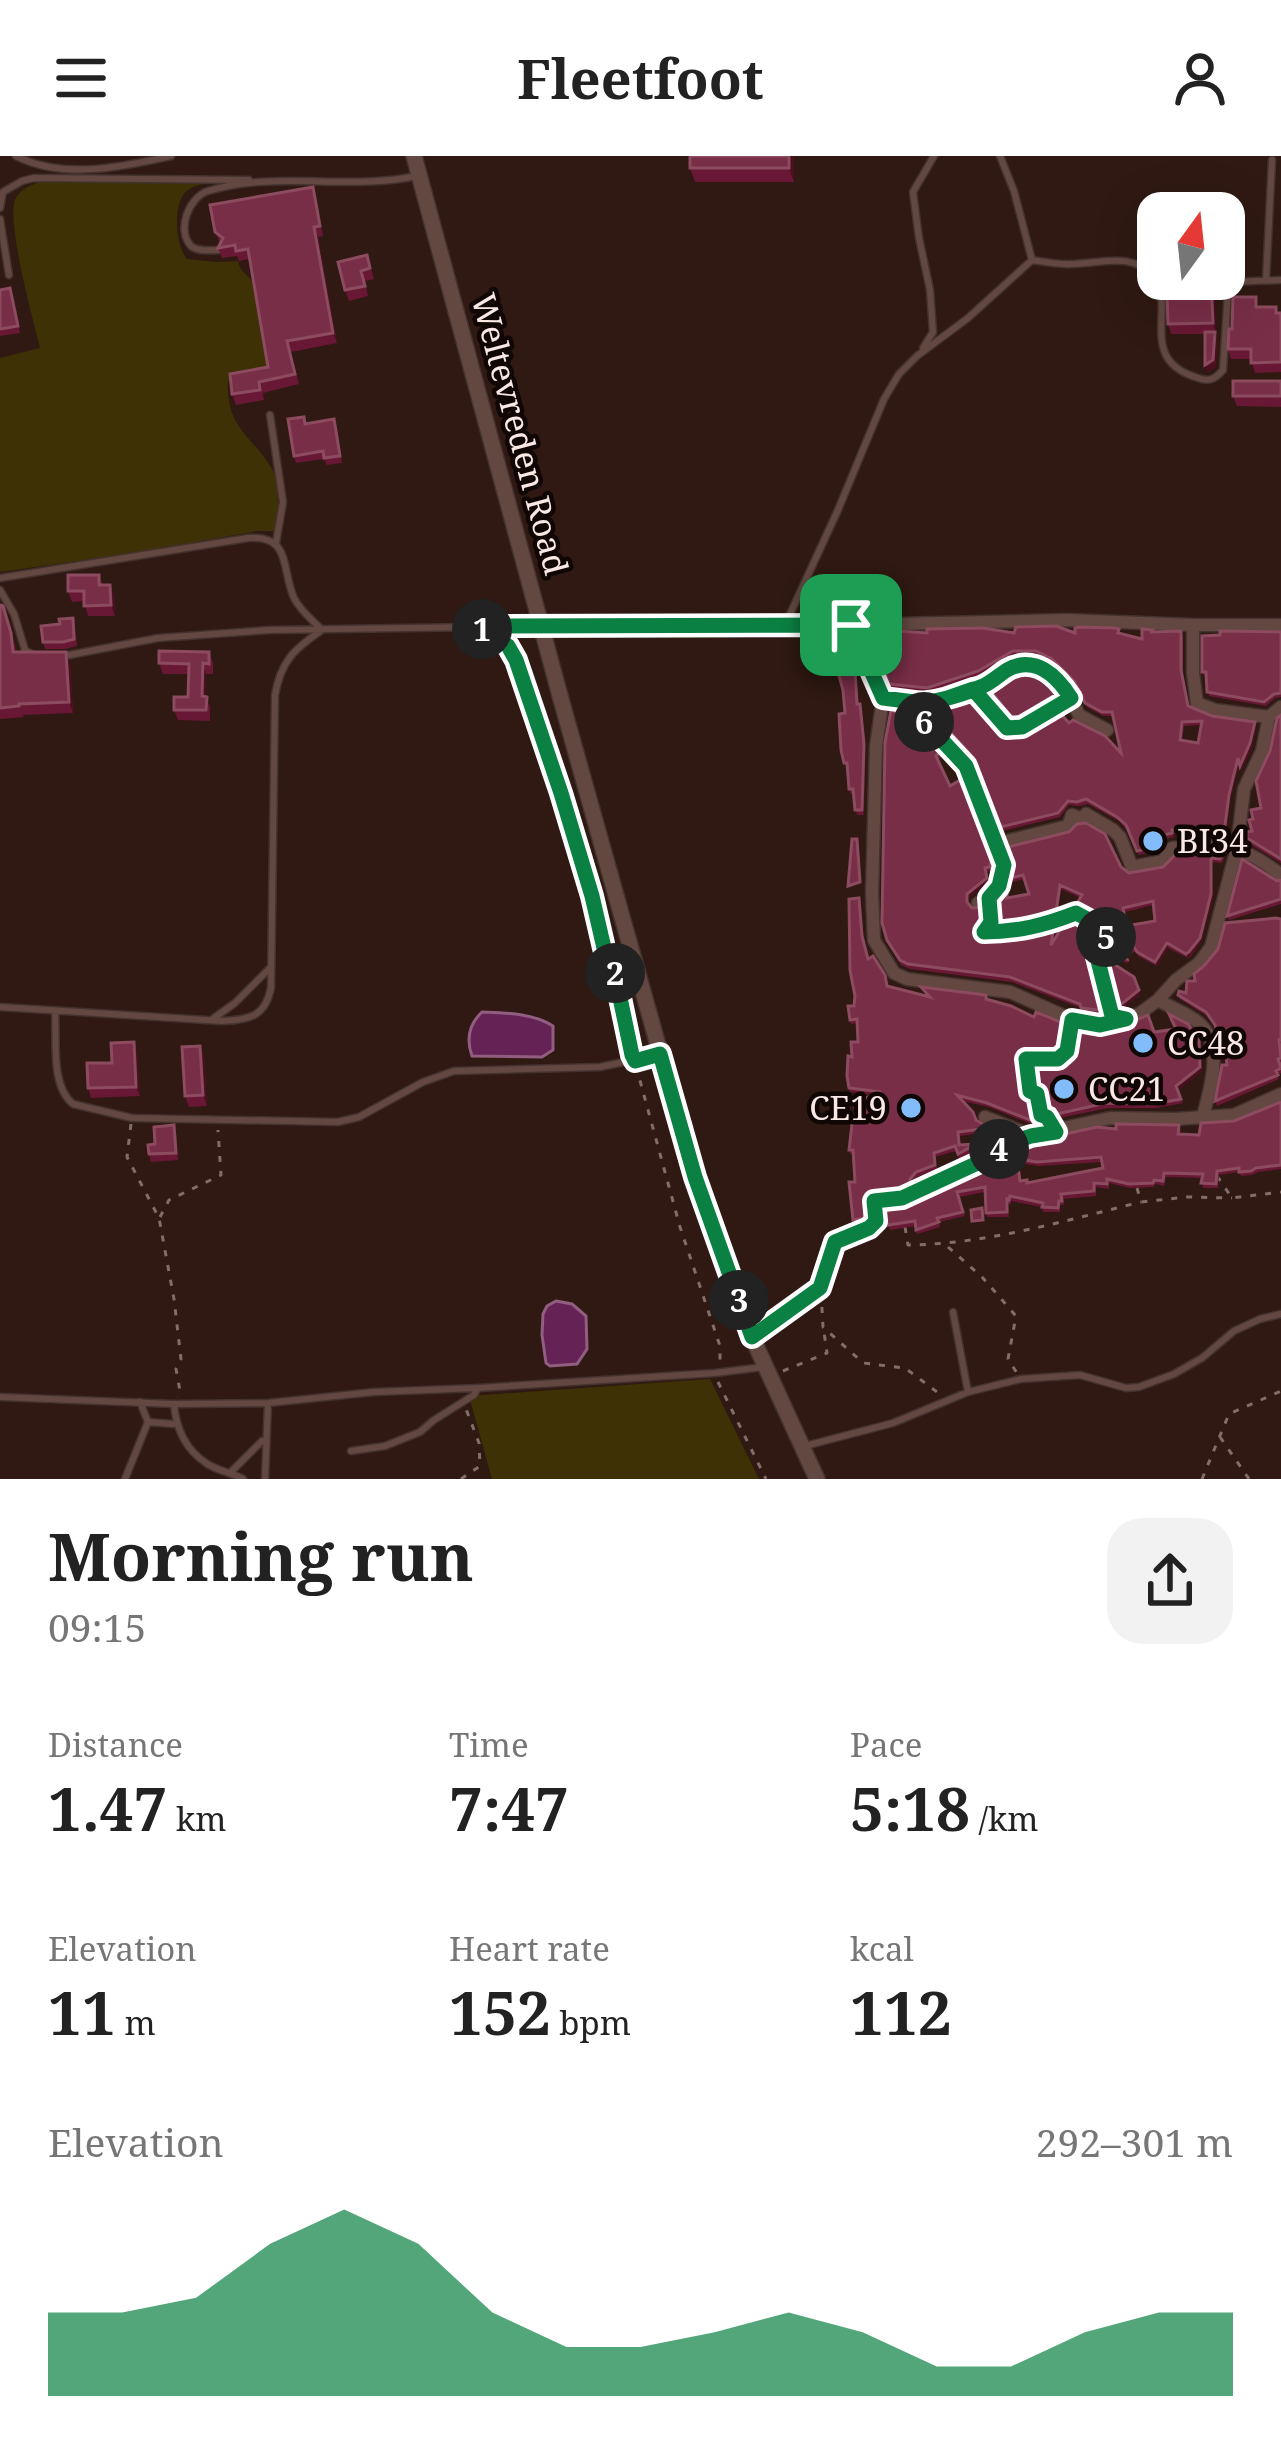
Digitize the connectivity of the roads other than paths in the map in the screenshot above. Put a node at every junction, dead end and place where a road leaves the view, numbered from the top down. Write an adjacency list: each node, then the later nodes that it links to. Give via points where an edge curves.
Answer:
1 (17, 156): 2 (lane, via 83,168)
2 (172, 156)
3 (414, 156): 7 (street, Weltevreden Road)
4 (934, 156): 20 (lane, via 913,192 933,332)
5 (1000, 156): 12 (lane)
6 (1272, 160): 16 (lane)
7 (419, 175): 8 (lane); 28 (street, Weltevreden Road)
8 (255, 181): 9 (lane, via 42,177 6,189); 11 (lane, via 208,191 188,208 188,241)
9 (0, 208)
10 (0, 219): 14 (lane)
11 (219, 250)
12 (1032, 260): 13 (lane); 20 (lane)
13 (1137, 264)
14 (9, 275)
15 (1245, 280): 16 (lane)
16 (1266, 280): 17 (lane)
17 (1281, 280)
18 (1161, 300): 19 (lane, via 1165,353 1177,369 1207,380 1223,370)
19 (1228, 300)
20 (917, 356): 25 (lane, via 884,399)
21 (269, 415): 22 (lane, via 283,502)
22 (276, 543): 23 (lane, via 248,538); 30 (lane, via 294,597)
23 (0, 578)
24 (0, 590): 31 (lane, via 25,650)
25 (785, 625): 26 (street); 28 (street)
26 (851, 625): 29 (street); 34 (street)
27 (1281, 625): 29 (street)
28 (541, 626): 30 (lane); 49 (street, Weltevreden Road)
29 (1193, 626): 37 (street, via 1197,703)
30 (322, 630): 32 (lane, via 158,638); 44 (lane, via 278,675)
31 (45, 656)
32 (59, 656)
33 (973, 689): 35 (street); 38 (street); 39 (street, via 1034,664 1068,692 1079,716)
34 (883, 698): 35 (street); 45 (street, via 873,921 877,947 894,973 1010,992 1080,1023 1138,1014)
35 (907, 703): 40 (street, via 966,766)
36 (1281, 707): 37 (street)
37 (1269, 717): 41 (street, via 1244,789)
38 (1007, 728)
39 (1107, 730)
40 (995, 844): 41 (street, via 1058,830 1072,815 1086,814 1120,837 1132,867 1162,860 1172,848); 43 (street, via 1004,871)
41 (1237, 848): 42 (street); 45 (street, via 1208,953)
42 (1281, 875)
43 (979, 903)
44 (270, 968): 48 (lane); 48 (lane, via 264,1008 243,1019)
45 (1158, 1000): 51 (street, via 1198,1021 1213,1045)
46 (0, 1006): 47 (lane)
47 (55, 1011): 48 (lane); 49 (lane, via 66,1099 132,1118 338,1122 454,1071 600,1067)
48 (211, 1020)
49 (660, 1054): 57 (street, Weltevreden Road)
50 (1281, 1094): 51 (street, via 1234,1115)
51 (1203, 1116): 53 (street, via 1110,1118)
52 (985, 1117): 53 (street)
53 (1031, 1136): 54 (street)
54 (922, 1186)
55 (953, 1312): 59 (lane)
56 (1281, 1313): 59 (lane, via 1139,1387 1080,1375)
57 (764, 1366): 58 (lane); 67 (street, Weltevreden Road)
58 (478, 1388): 62 (lane); 68 (lane, via 420,1432)
59 (968, 1392): 67 (lane, via 893,1424)
60 (0, 1397): 61 (lane)
61 (140, 1402): 63 (lane); 64 (lane)
62 (268, 1402): 63 (lane); 66 (lane)
63 (175, 1404): 65 (lane)
64 (148, 1422): 65 (lane); 70 (lane)
65 (176, 1424): 69 (lane, via 204,1462)
66 (265, 1438): 69 (lane); 72 (lane)
67 (802, 1446): 73 (street, Weltevreden Road)
68 (351, 1451)
69 (231, 1472): 71 (lane)
70 (125, 1479)
71 (243, 1479)
72 (265, 1479)
73 (817, 1479)

